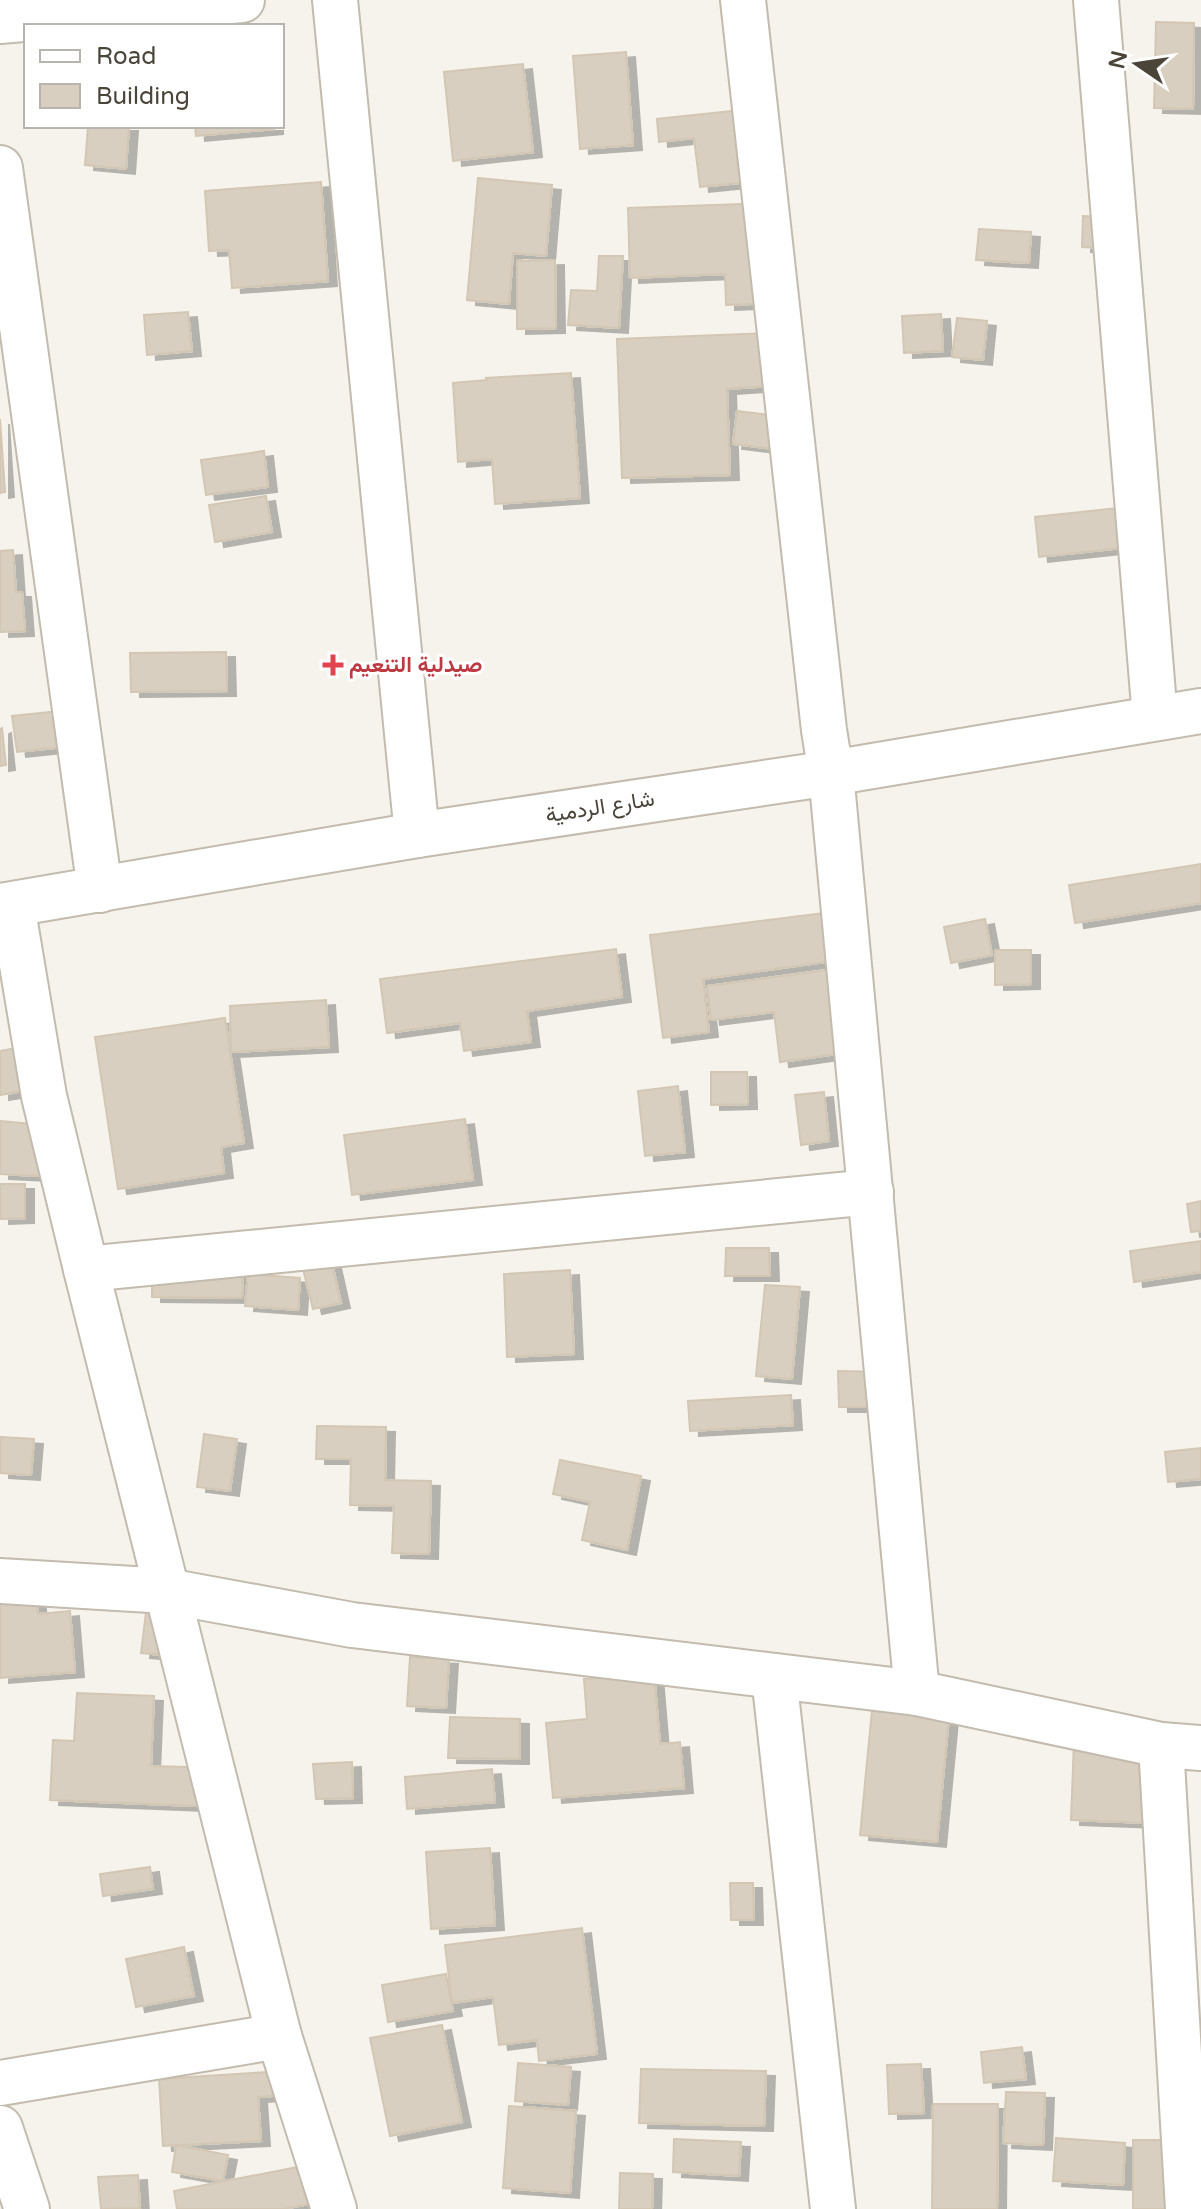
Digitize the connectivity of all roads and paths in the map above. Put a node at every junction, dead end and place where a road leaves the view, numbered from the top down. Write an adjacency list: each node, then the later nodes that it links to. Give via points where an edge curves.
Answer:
1 (242, 0): 5 (street)
2 (335, 0): 10 (street)
3 (743, 0): 9 (street)
4 (1096, 0): 8 (street)
5 (0, 21)
6 (0, 168): 11 (street)
7 (1201, 711): 8 (street, شارع الردمية)
8 (1155, 718): 9 (street, شارع الردمية)
9 (831, 773): 10 (street, شارع الردمية); 13 (street)
10 (417, 835): 11 (street, شارع الردمية)
11 (100, 890): 12 (street, شارع الردمية)
12 (6, 906): 14 (street)
13 (871, 1192): 14 (street); 18 (street)
14 (86, 1269): 16 (street)
15 (0, 1581): 16 (street)
16 (167, 1591): 17 (street, via 352,1625); 20 (street)
17 (774, 1676): 18 (street); 25 (street)
18 (917, 1693): 19 (street)
19 (1181, 1746): 26 (street)
20 (279, 2036): 21 (street); 24 (street)
21 (0, 2083)
22 (0, 2128): 23 (street)
23 (27, 2209)
24 (334, 2209)
25 (833, 2209)
26 (1188, 2209)

